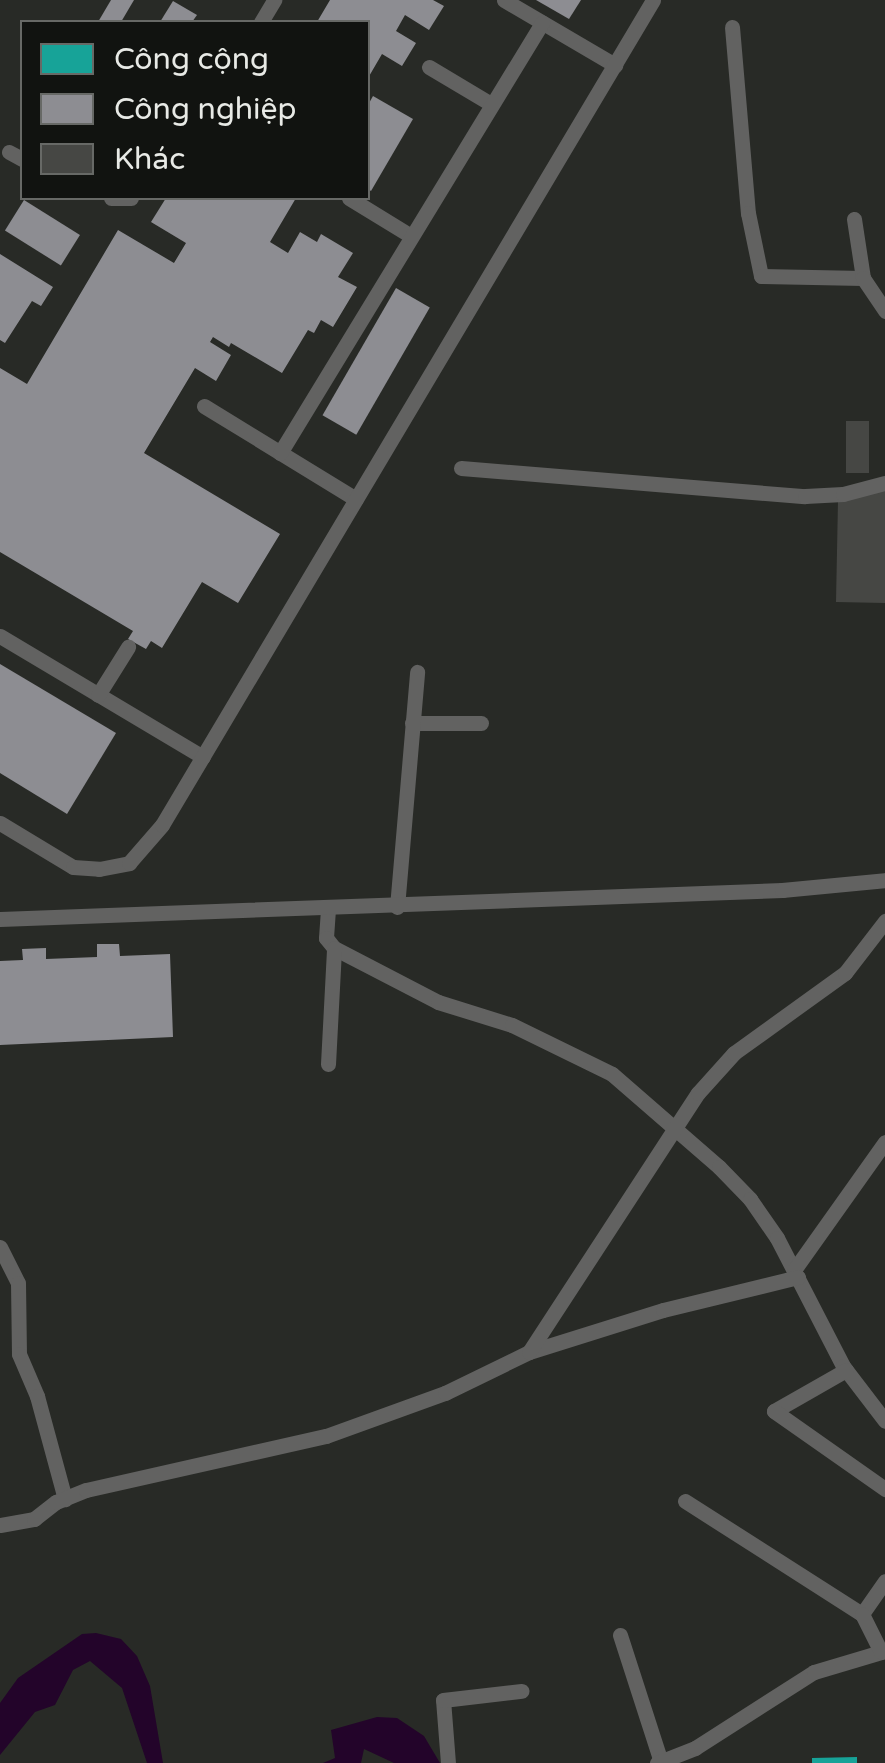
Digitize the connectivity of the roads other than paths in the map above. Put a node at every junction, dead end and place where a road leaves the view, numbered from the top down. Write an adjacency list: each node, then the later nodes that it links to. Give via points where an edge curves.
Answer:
1 (504, 0): 3 (street)
2 (653, 0): 5 (street)
3 (542, 23): 5 (street); 7 (street)
4 (732, 27): 11 (street, via 748,213 761,276)
5 (615, 65): 17 (street)
6 (429, 67): 7 (street)
7 (492, 104): 10 (street)
8 (352, 200): 10 (street)
9 (854, 219): 11 (street)
10 (411, 236): 14 (street)
11 (863, 278): 12 (street)
12 (885, 311)
13 (204, 406): 14 (street)
14 (280, 452): 17 (street)
15 (460, 468): 16 (street, via 805,496)
16 (885, 483)
17 (356, 499): 24 (street)
18 (0, 636): 21 (street)
19 (128, 647): 21 (street)
20 (417, 672): 22 (street)
21 (98, 694): 24 (street)
22 (412, 723): 23 (street); 27 (street)
23 (481, 724)
24 (202, 757): 25 (street, via 162,825 129,863 73,867)
25 (0, 824)
26 (885, 880): 27 (street)
27 (396, 906): 28 (street)
28 (328, 910): 29 (street); 31 (street, via 326,938)
29 (0, 920)
30 (885, 921): 33 (street, via 845,973 734,1053)
31 (334, 948): 32 (street); 33 (street, via 438,1002 512,1025 612,1074)
32 (328, 1064)
33 (674, 1126): 36 (street, via 750,1199); 37 (street)
34 (885, 1142): 36 (street)
35 (0, 1247): 41 (street, via 18,1283 19,1354)
36 (796, 1273): 37 (street); 38 (street)
37 (529, 1352): 41 (street, via 326,1436)
38 (846, 1370): 39 (street); 40 (street, via 774,1411)
39 (885, 1420)
40 (885, 1490)
41 (65, 1499): 43 (street, via 34,1519)
42 (686, 1501): 45 (street)
43 (0, 1525)
44 (885, 1581): 45 (street)
45 (862, 1614): 47 (street)
46 (620, 1635): 49 (street)
47 (883, 1658): 49 (street, via 814,1672 694,1748)
48 (521, 1692): 50 (street, via 443,1700)
49 (659, 1762)
50 (448, 1763)

